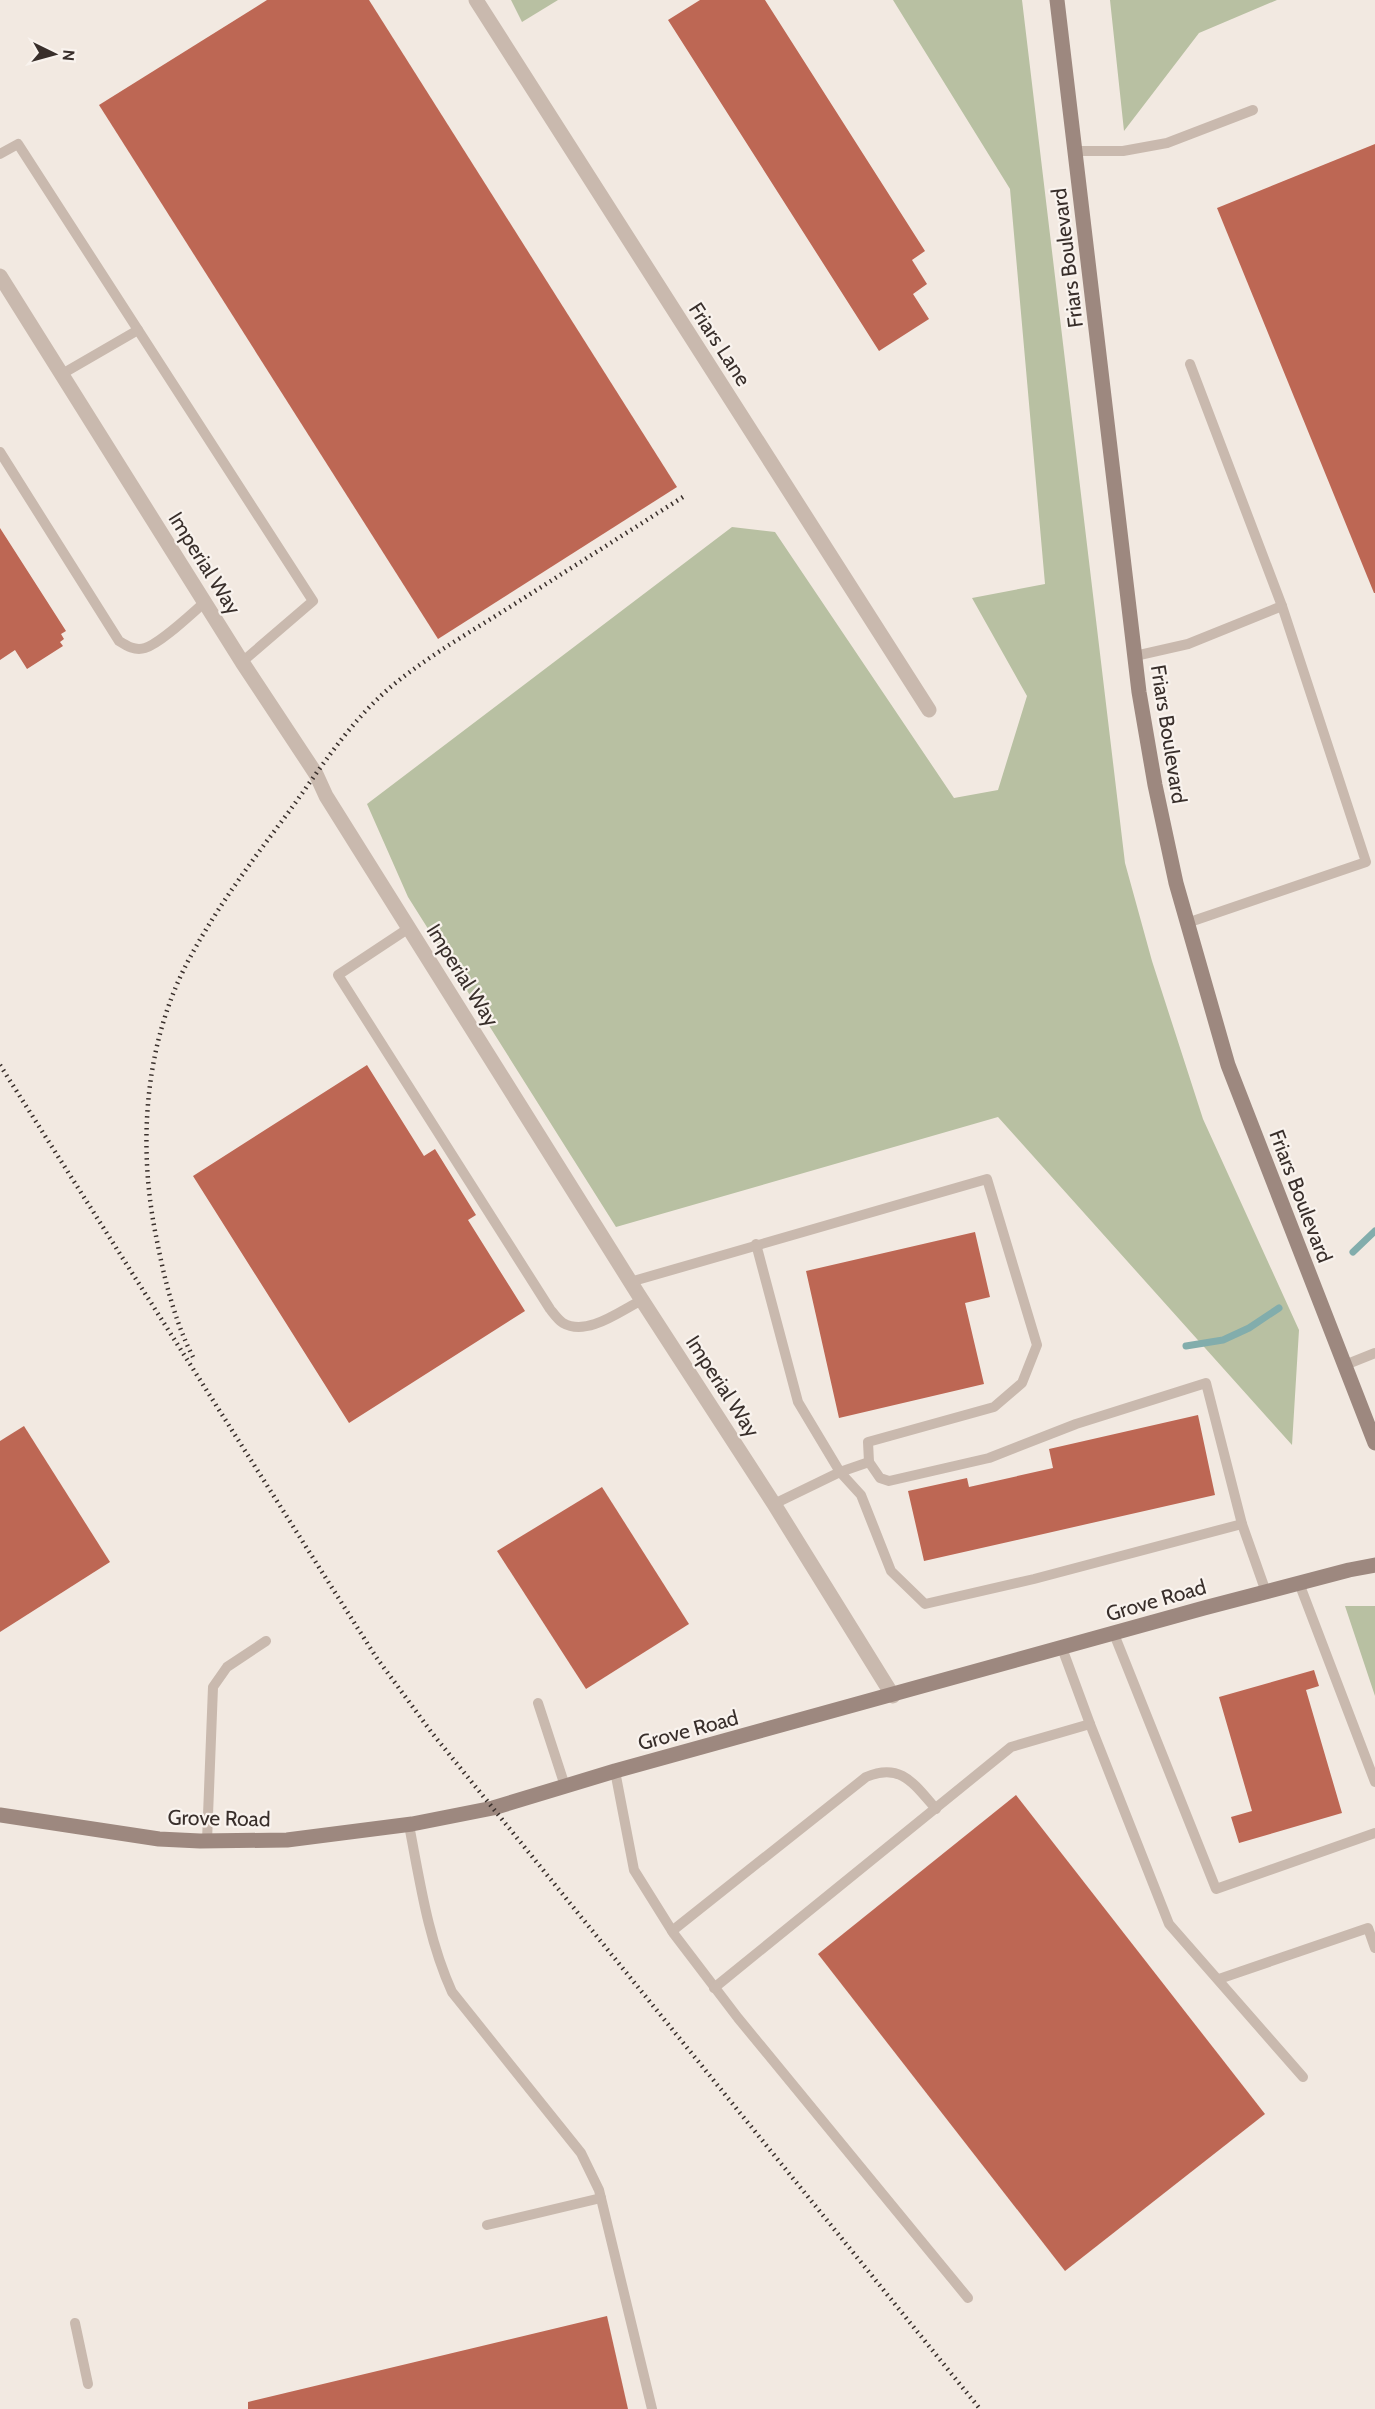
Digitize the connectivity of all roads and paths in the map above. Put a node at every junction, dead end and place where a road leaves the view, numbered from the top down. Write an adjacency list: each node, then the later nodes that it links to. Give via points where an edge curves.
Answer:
1 (476, 0): 15 (street, Friars Lane)
2 (1057, 0): 4 (main road, Friars Boulevard)
3 (1252, 110): 4 (lane, via 1167,143 1123,151)
4 (1075, 151): 13 (main road, Friars Boulevard)
5 (0, 154): 7 (lane, via 18,144)
6 (0, 276): 9 (street, Imperial Way)
7 (138, 330): 9 (lane); 14 (lane, via 313,601)
8 (1190, 364): 12 (lane)
9 (62, 374): 11 (street, Imperial Way)
10 (0, 452): 11 (lane, via 119,641 130,648 145,648)
11 (205, 602): 14 (street, Imperial Way)
12 (1282, 606): 13 (lane, via 1188,644); 16 (lane, via 1366,862)
13 (1135, 656): 16 (main road, Friars Boulevard, via 1155,785)
14 (242, 662): 17 (street, Imperial Way, via 316,774)
15 (929, 710)
16 (1187, 922): 22 (main road, Friars Boulevard, via 1228,1065)
17 (409, 928): 19 (street, Imperial Way); 20 (lane, via 338,975 561,1322 584,1327)
18 (756, 1244): 19 (lane); 24 (lane, via 987,1179 1036,1345 1022,1383 994,1407 868,1442); 25 (lane, via 798,1402)
19 (630, 1282): 20 (street, Imperial Way)
20 (642, 1300): 26 (street, Imperial Way)
21 (1375, 1353): 22 (lane)
22 (1345, 1365): 23 (main road, Friars Boulevard)
23 (1375, 1443)
24 (869, 1462): 25 (lane); 27 (lane, via 880,1478 889,1481 989,1458 1077,1424 1206,1383)
25 (840, 1472): 26 (lane); 27 (lane, via 861,1495 891,1571 925,1604)
26 (774, 1504): 34 (street, Imperial Way)
27 (1242, 1524): 30 (lane)
28 (1375, 1565): 29 (main road, Grove Road)
29 (1299, 1583): 30 (main road, Grove Road); 38 (lane)
30 (1266, 1592): 31 (main road, Grove Road)
31 (1114, 1634): 33 (main road, Grove Road); 43 (lane, via 1216,1889)
32 (267, 1641): 44 (lane, via 226,1667 213,1687)
33 (1062, 1648): 34 (main road, Grove Road); 36 (lane)
34 (893, 1696): 37 (main road, Grove Road)
35 (538, 1703): 39 (lane)
36 (1090, 1724): 40 (lane, via 1011,1747); 47 (lane, via 1169,1924)
37 (615, 1771): 39 (main road, Grove Road); 45 (lane, via 634,1870)
38 (1375, 1782)
39 (565, 1786): 42 (main road, Grove Road, via 493,1808)
40 (936, 1809): 45 (lane, via 913,1782 898,1773 881,1770 866,1777); 48 (lane)
41 (0, 1815): 44 (main road, Grove Road, via 159,1839)
42 (409, 1825): 44 (main road, Grove Road, via 287,1840); 50 (lane, via 428,1923 452,1992 581,2152)
43 (1375, 1833)
44 (207, 1841)
45 (672, 1931): 48 (lane)
46 (1375, 1948): 47 (lane, via 1368,1928)
47 (1219, 1979): 49 (lane)
48 (714, 1988): 52 (lane)
49 (1303, 2077)
50 (601, 2198): 51 (lane); 55 (lane)
51 (487, 2225)
52 (968, 2298)
53 (75, 2323): 54 (lane)
54 (88, 2384)
55 (652, 2409)

